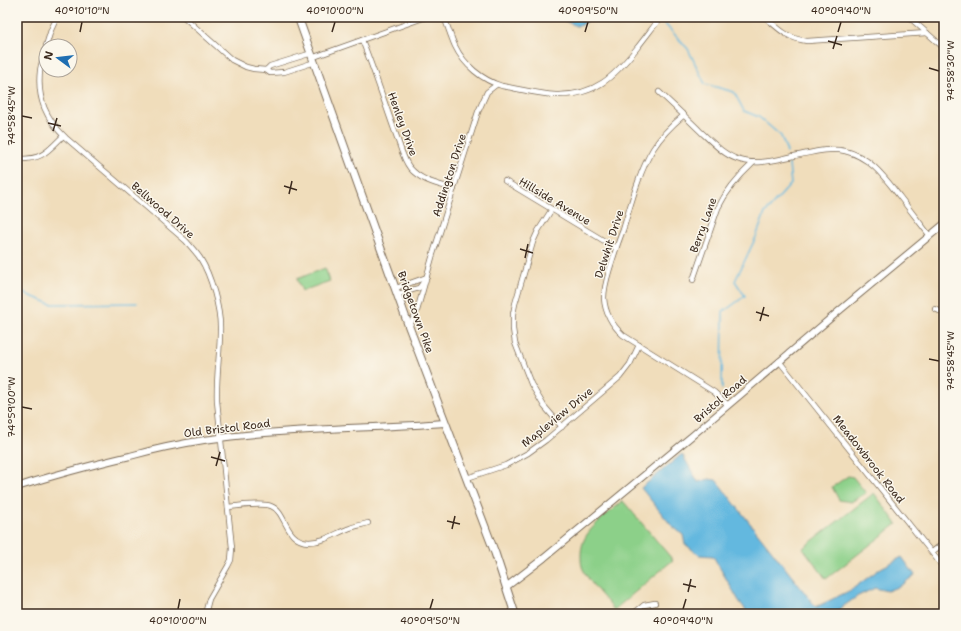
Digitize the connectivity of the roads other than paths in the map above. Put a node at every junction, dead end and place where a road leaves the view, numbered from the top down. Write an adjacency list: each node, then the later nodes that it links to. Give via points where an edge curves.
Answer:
1 (58, 17): 11 (street, Bellwood Drive)
2 (184, 17): 15 (street, via 232,60 246,67)
3 (298, 17): 14 (main road, Bridgetown Pike)
4 (426, 17): 12 (street)
5 (444, 17): 17 (street, via 456,47 466,63 478,74)
6 (661, 17): 17 (street, via 620,69 593,88 583,92 555,95)
7 (765, 17): 9 (street)
8 (909, 17): 10 (street)
9 (770, 19): 10 (street, via 788,36 807,41)
10 (928, 34): 13 (street)
11 (48, 38)
12 (362, 40): 14 (street); 24 (street, Henley Drive, via 410,168 425,180)
13 (944, 48)
14 (313, 57): 15 (street, via 270,66); 15 (street, via 280,73 270,73); 31 (main road, Bridgetown Pike)
15 (266, 70)
16 (40, 78): 20 (street, Bellwood Drive, via 47,114)
17 (496, 84): 24 (street, Addington Drive, via 487,92 478,112)
18 (659, 92): 19 (street)
19 (684, 115): 22 (street, via 722,151 735,159); 28 (street, Delwhit Drive, via 664,133 650,155 642,171)
20 (63, 136): 21 (street, via 44,154 29,160); 40 (street, Bellwood Drive, via 186,241 205,267 220,316 216,391)
21 (17, 159)
22 (754, 162): 27 (street, via 819,151 837,150 854,154 881,173); 30 (street, Berry Lane, via 723,196)
23 (505, 181): 25 (street, Hillside Avenue)
24 (454, 189): 29 (street, Addington Drive)
25 (552, 209): 28 (street, Hillside Avenue); 39 (street, via 533,242 515,304 513,329 515,343 535,391)
26 (944, 224): 27 (main road, Bristol Road)
27 (930, 236): 36 (main road, Bristol Road)
28 (616, 248): 35 (street, Delwhit Drive, via 605,285 605,306 618,330)
29 (427, 277): 31 (street, Addington Drive, via 420,288); 34 (street, Addington Drive)
30 (693, 280)
31 (397, 291): 34 (main road, Bridgetown Pike)
32 (935, 309): 33 (street)
33 (944, 313)
34 (410, 327): 38 (main road, Bridgetown Pike)
35 (639, 345): 37 (street, Delwhit Drive, via 714,392); 39 (street, Mapleview Drive, via 620,377)
36 (780, 361): 37 (main road, Bristol Road); 46 (street, Meadowbrook Road)
37 (728, 405): 48 (main road, Bristol Road)
38 (445, 423): 40 (main road, Old Bristol Road, via 312,429); 41 (main road, Bridgetown Pike)
39 (562, 427): 41 (street, Mapleview Drive, via 528,453 506,465)
40 (220, 438): 42 (main road, Old Bristol Road, via 143,452); 43 (street, Bellwood Drive)
41 (467, 478): 48 (main road, Bridgetown Pike)
42 (17, 487)
43 (228, 507): 44 (street, via 267,504 272,506 278,511 290,532 304,541 316,541); 50 (street, Bellwood Drive, via 232,554 209,599)
44 (368, 523)
45 (944, 543): 46 (street)
46 (932, 552): 47 (street, Meadowbrook Road)
47 (944, 568)
48 (506, 587): 51 (main road, Bridgetown Pike)
49 (655, 603): 52 (street, via 644,605)
50 (205, 614)
51 (515, 614)
52 (633, 614)

